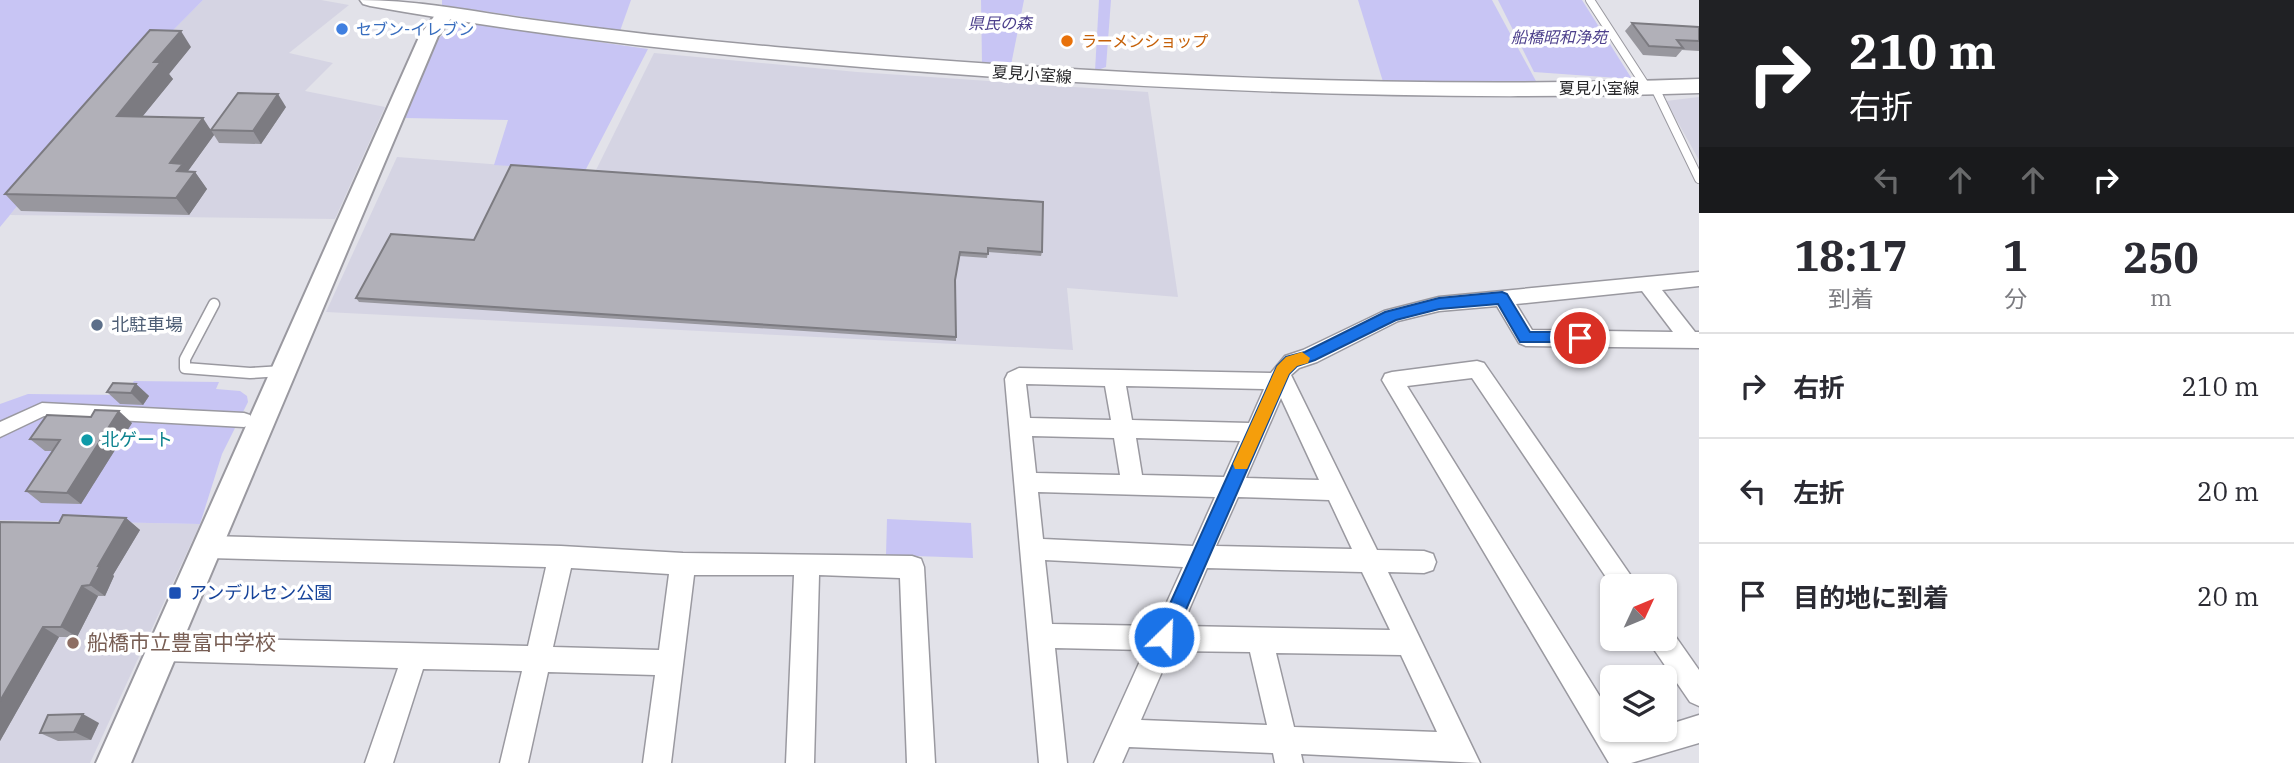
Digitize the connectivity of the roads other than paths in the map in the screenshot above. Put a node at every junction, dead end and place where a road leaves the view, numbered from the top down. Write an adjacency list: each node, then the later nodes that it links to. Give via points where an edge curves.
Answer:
1 (370, 0): 3 (main road, 夏見小室線)
2 (1590, 0): 5 (lane)
3 (437, 8): 5 (main road, 夏見小室線, via 715,50 1164,83 1341,90); 12 (street)
4 (1699, 86): 5 (main road, 夏見小室線)
5 (1651, 88): 6 (lane)
6 (1699, 179)
7 (1699, 279): 8 (street)
8 (1647, 284): 9 (street); 11 (street)
9 (1502, 298): 11 (street, via 1526,338); 14 (street, via 1439,304 1391,316 1292,362)
10 (214, 304): 12 (lane, via 185,359 185,368)
11 (1695, 340)
12 (283, 371): 24 (street)
13 (1114, 378): 14 (street); 16 (street, via 1019,376 1015,379); 17 (street)
14 (1280, 378): 19 (street); 23 (street)
15 (244, 420): 18 (street, via 42,410)
16 (1020, 427): 17 (street); 20 (street)
17 (1122, 429): 19 (street); 21 (street)
18 (0, 430)
19 (1255, 432): 22 (street)
20 (1025, 482): 21 (street); 25 (street)
21 (1133, 486): 22 (street)
22 (1230, 489): 23 (street); 27 (street)
23 (1336, 490): 28 (street)
24 (209, 547): 26 (street); 37 (street)
25 (1031, 549): 27 (street); 33 (street)
26 (561, 557): 30 (street); 40 (street)
27 (1200, 557): 28 (street); 34 (street)
28 (1369, 559): 29 (street); 36 (street)
29 (1424, 562)
30 (684, 564): 31 (street); 41 (street)
31 (807, 564): 51 (street); 52 (street, via 912,567)
32 (1618, 574): 43 (street, via 1477,369 1392,380 1619,753)
33 (1040, 636): 34 (street); 53 (street)
34 (1164, 637): 35 (street); 44 (street)
35 (1260, 639): 36 (street); 45 (street)
36 (1409, 643): 46 (street)
37 (164, 649): 39 (street); 47 (street)
38 (1670, 651): 42 (street)
39 (415, 655): 40 (street); 48 (street)
40 (538, 659): 41 (street); 49 (street)
41 (671, 663): 50 (street)
42 (1699, 693)
43 (1699, 729)
44 (1121, 733): 45 (street); 54 (street)
45 (1286, 751): 46 (street)
46 (1462, 755)
47 (113, 763)
48 (379, 763)
49 (514, 763)
50 (657, 763)
51 (800, 763)
52 (921, 763)
53 (1053, 763)
54 (1108, 763)

